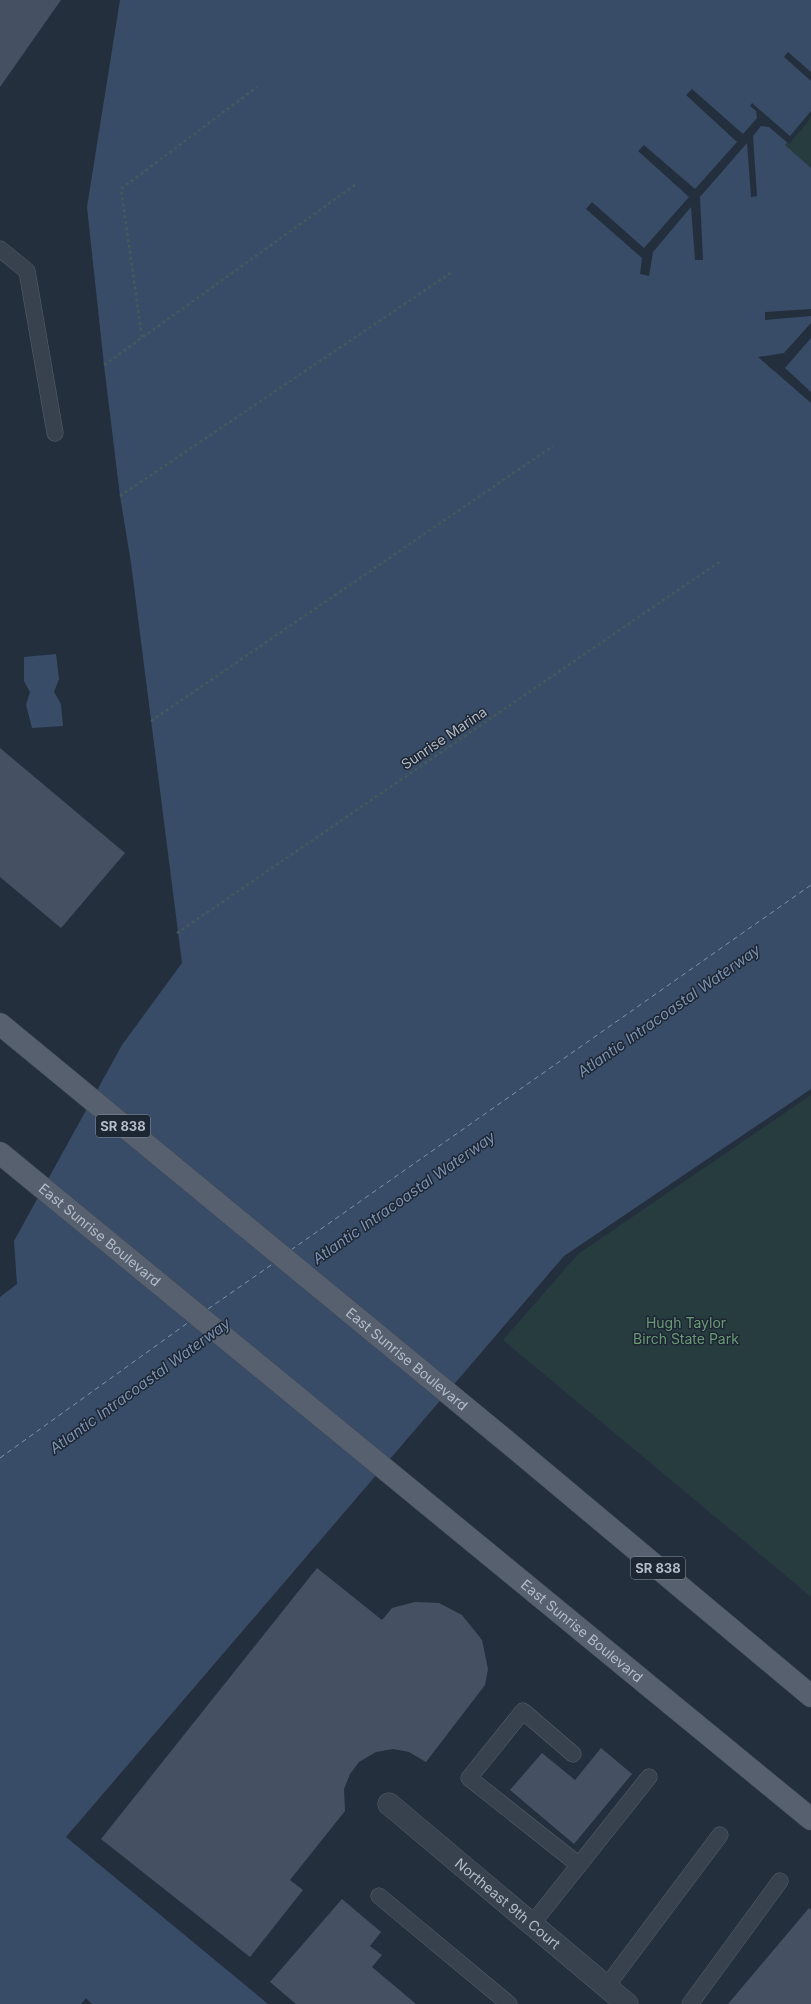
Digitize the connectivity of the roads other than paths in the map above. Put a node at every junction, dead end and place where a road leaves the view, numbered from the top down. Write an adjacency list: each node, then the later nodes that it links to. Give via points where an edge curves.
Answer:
1 (0, 249): 2 (lane, via 27,272)
2 (55, 434)
3 (0, 1024): 5 (main road, East Sunrise Boulevard / SR 838)
4 (0, 1153): 9 (main road, East Sunrise Boulevard)
5 (811, 1696)
6 (573, 1754): 11 (lane, via 523,1711 469,1778)
7 (649, 1777): 11 (lane)
8 (389, 1804): 14 (street, Northeast 9th Court)
9 (811, 1819)
10 (720, 1835): 15 (lane)
11 (579, 1865): 14 (lane)
12 (780, 1881): 18 (lane)
13 (379, 1896): 16 (lane)
14 (532, 1924): 15 (street, Northeast 9th Court)
15 (606, 1986): 17 (street, Northeast 9th Court)
16 (509, 2004)
17 (627, 2004)
18 (690, 2004)

